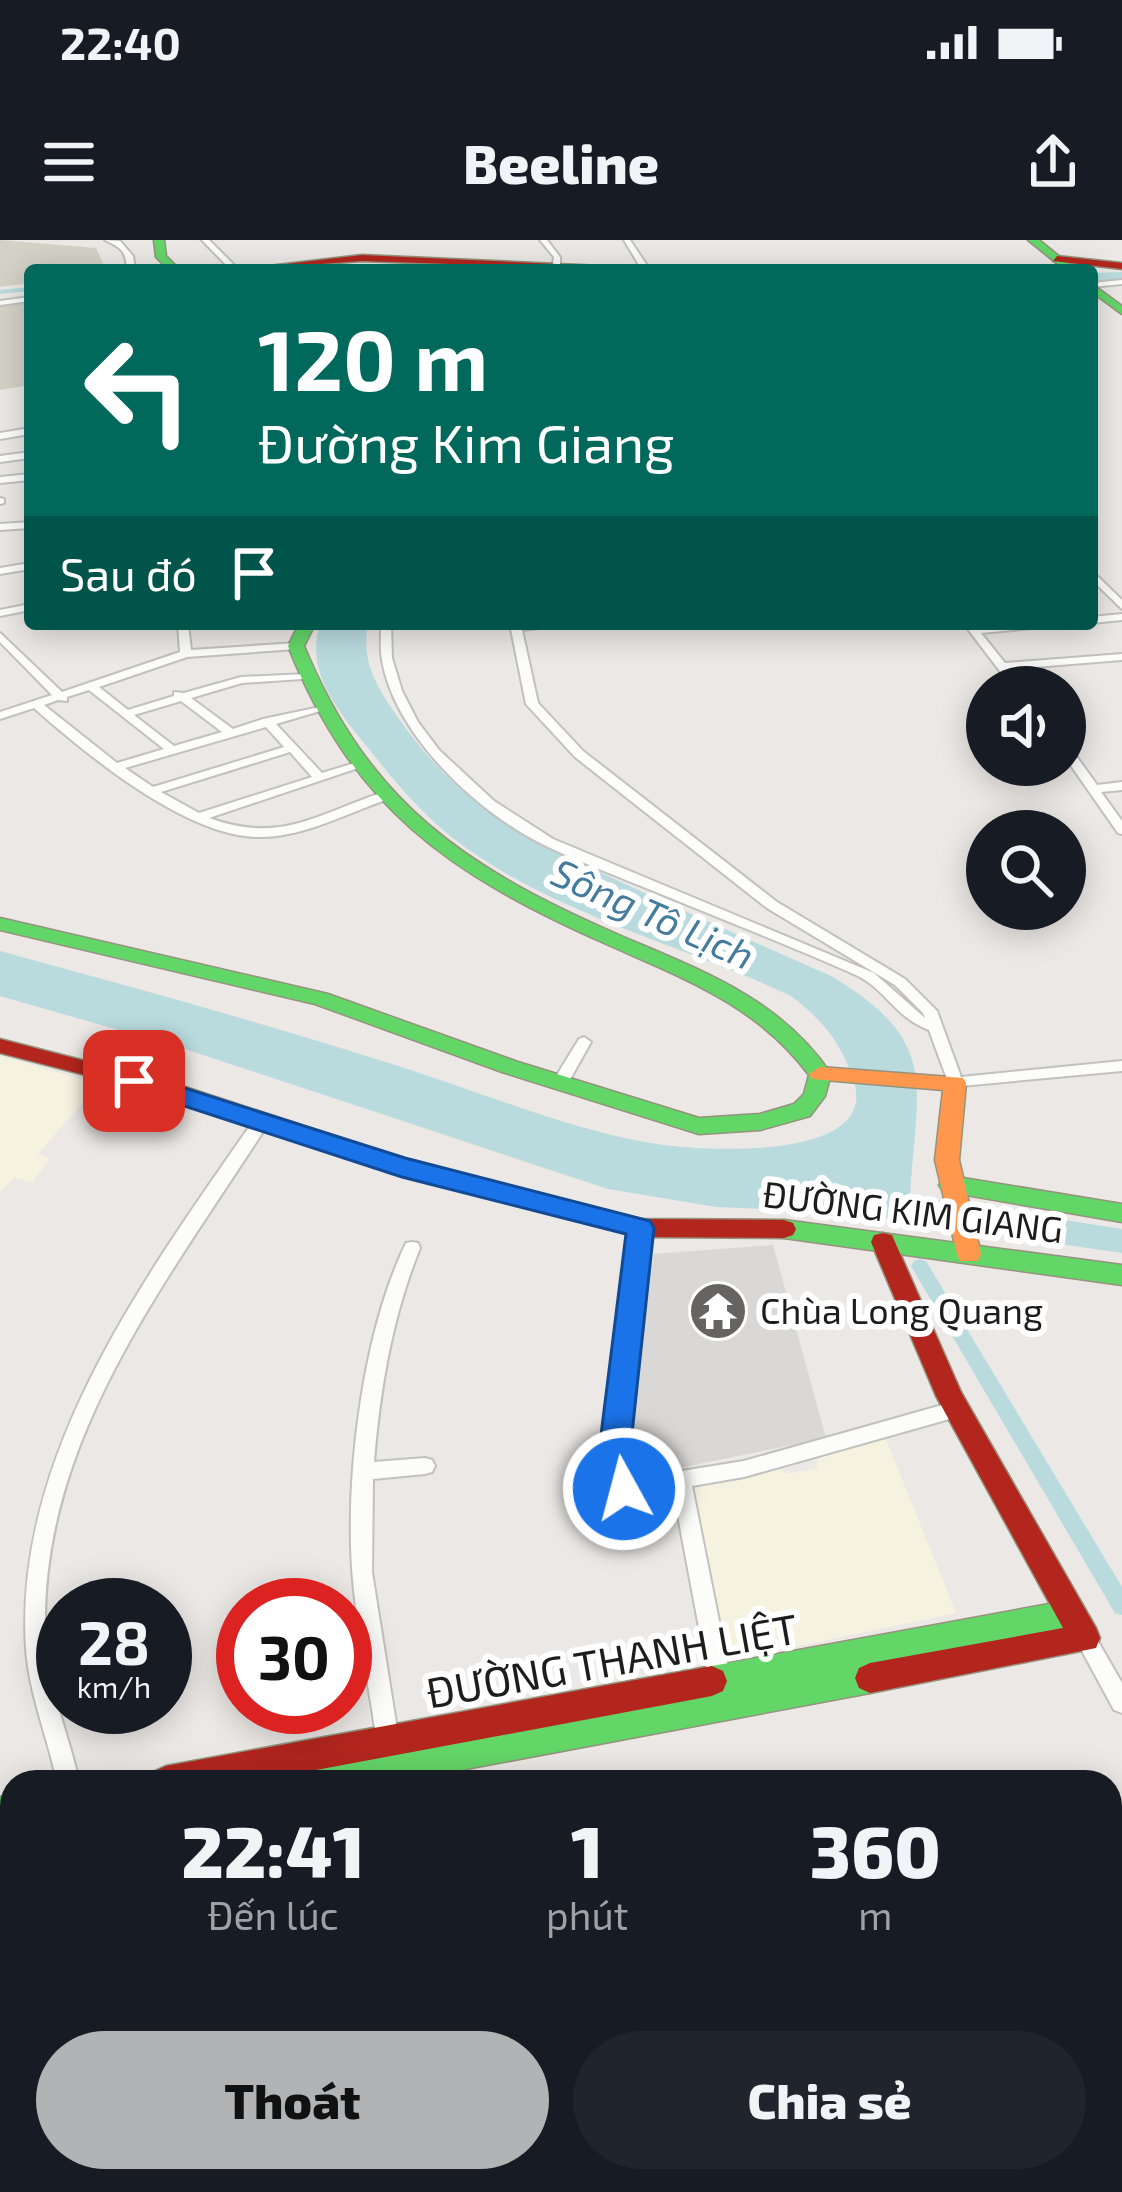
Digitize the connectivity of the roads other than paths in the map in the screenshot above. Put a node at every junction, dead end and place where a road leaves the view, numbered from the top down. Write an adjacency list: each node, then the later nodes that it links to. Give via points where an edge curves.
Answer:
1 (205, 240): 3 (street)
2 (1033, 240): 6 (street)
3 (231, 264)
4 (306, 264): 5 (street)
5 (483, 264)
6 (1063, 264)
7 (1098, 289): 8 (street)
8 (1122, 310)
9 (11, 512): 10 (street)
10 (5, 526)
11 (1098, 582): 12 (street)
12 (1122, 607)
13 (184, 630): 19 (street)
14 (385, 630): 46 (street, via 383,654 399,702 506,818 869,976 916,1020)
15 (516, 630): 46 (street, via 532,704 579,754 772,905 900,982)
16 (974, 630): 21 (street)
17 (302, 635): 19 (street); 23 (street)
18 (0, 636): 26 (street)
19 (186, 654): 24 (street)
20 (1122, 657): 22 (street)
21 (1002, 666)
22 (1034, 666)
23 (302, 676): 25 (street); 28 (street)
24 (93, 688): 26 (street); 29 (street)
25 (178, 694): 29 (street); 32 (street)
26 (63, 699): 27 (street)
27 (39, 707): 30 (street); 36 (street)
28 (316, 709): 31 (street); 35 (street)
29 (125, 714): 34 (street)
30 (0, 716)
31 (267, 721): 32 (street); 33 (street)
32 (230, 733): 34 (street)
33 (292, 748): 37 (street); 41 (street)
34 (172, 750): 36 (street)
35 (358, 766): 37 (street); 42 (street)
36 (115, 767): 41 (street)
37 (319, 777): 43 (street)
38 (1086, 777): 40 (street)
39 (1122, 786): 40 (street)
40 (1095, 789): 44 (street)
41 (152, 791): 43 (street)
42 (382, 796): 43 (street, via 262,834 229,831); 50 (street, via 450,852 764,1006 804,1045)
43 (202, 816)
44 (1122, 830)
45 (0, 923): 51 (street, via 321,999)
46 (935, 1027): 52 (street)
47 (584, 1042): 51 (street)
48 (0, 1046): 53 (street, ĐƯỜNG KIM GIANG, via 171,1090)
49 (1122, 1066): 52 (street)
50 (820, 1074): 51 (street, via 802,1110 698,1126); 52 (street)
51 (560, 1083)
52 (944, 1083): 54 (street)
53 (260, 1124): 56 (street, ĐƯỜNG KIM GIANG); 70 (street, via 122,1330 39,1546 36,1648)
54 (952, 1190): 55 (street); 58 (street)
55 (1122, 1213)
56 (640, 1228): 57 (street, ĐƯỜNG KIM GIANG, via 804,1229); 64 (street, via 616,1443 624,1489)
57 (883, 1242): 58 (street, ĐƯỜNG KIM GIANG); 61 (street)
58 (966, 1244): 60 (street, ĐƯỜNG KIM GIANG)
59 (412, 1249): 63 (street, via 384,1321)
60 (1122, 1275)
61 (953, 1411): 64 (street); 65 (street)
62 (425, 1466): 63 (street)
63 (367, 1471): 69 (street, via 361,1548)
64 (680, 1480): 67 (street)
65 (1071, 1614): 66 (street); 67 (street, ĐƯỜNG THANH LIỆT)
66 (1085, 1638): 68 (street); 72 (street, ĐƯỜNG THANH LIỆT)
67 (720, 1681): 69 (street, ĐƯỜNG THANH LIỆT)
68 (1122, 1703)
69 (388, 1742): 71 (street, ĐƯỜNG THANH LIỆT)
70 (65, 1770)
71 (233, 1770)
72 (376, 1770)

